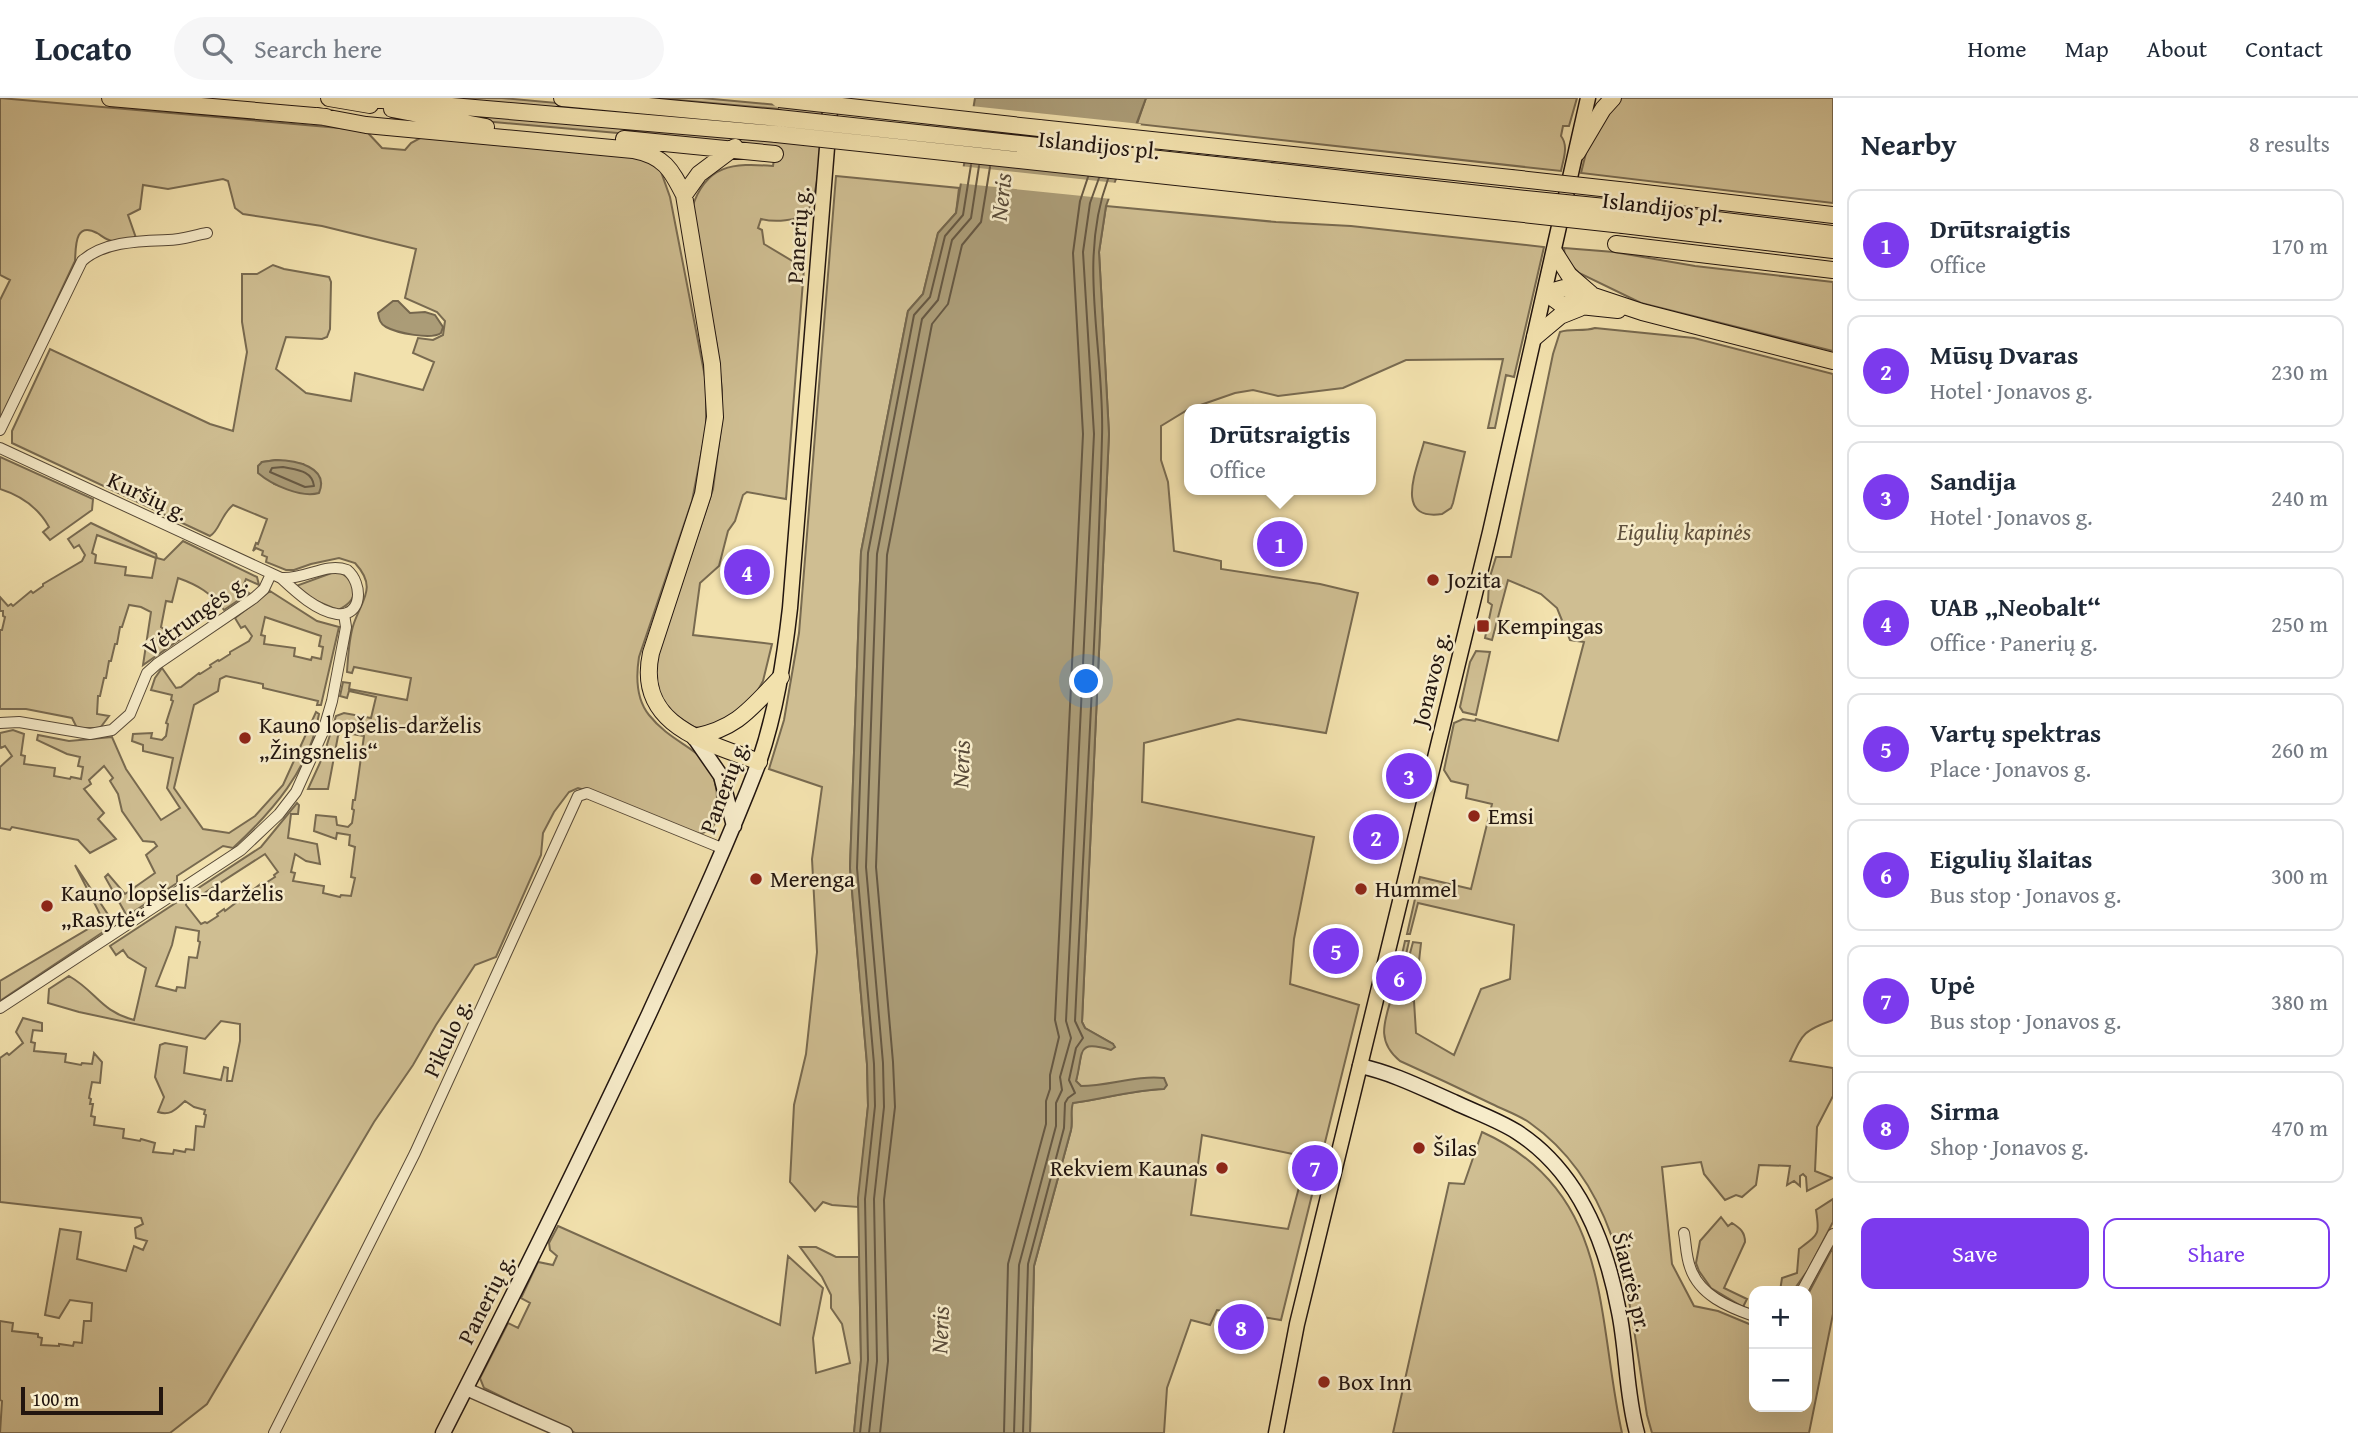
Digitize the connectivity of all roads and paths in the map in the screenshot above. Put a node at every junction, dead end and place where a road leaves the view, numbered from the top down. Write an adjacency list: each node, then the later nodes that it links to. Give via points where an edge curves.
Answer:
1 (110, 98): 9 (highway)
2 (329, 98): 8 (highway)
3 (562, 98): 10 (highway, Islandijos pl.)
4 (831, 98): 35 (main road, Panerių g., via 798,530)
5 (1588, 98): 14 (main road, Jonavos g.)
6 (1613, 98): 14 (highway)
7 (774, 99): 17 (highway, bridge)
8 (363, 101): 9 (highway, Islandijos pl.); 11 (highway); 12 (highway, Islandijos pl.)
9 (318, 116): 11 (highway); 16 (highway, via 647,153 668,167)
10 (777, 126): 12 (highway, Islandijos pl.); 18 (highway, Islandijos pl., bridge)
11 (486, 127): 13 (highway)
12 (756, 132): 13 (highway)
13 (737, 150): 15 (highway); 16 (highway, via 699,174)
14 (1577, 153): 23 (main road, Jonavos g.)
15 (775, 154)
16 (684, 195): 37 (highway, via 712,364 715,417 703,494 651,653 649,679 662,712)
17 (1833, 215)
18 (1624, 217): 20 (highway, Islandijos pl.); 22 (highway, Islandijos pl.)
19 (207, 233): 31 (street, via 105,247 82,261)
20 (1833, 234)
21 (1616, 244): 24 (highway)
22 (1833, 250)
23 (1555, 253): 25 (main road, Jonavos g.); 26 (highway, via 1569,275)
24 (1833, 270)
25 (1546, 293): 26 (highway, via 1564,289); 27 (highway, via 1561,304); 29 (main road, Jonavos g.)
26 (1592, 295): 28 (highway)
27 (1580, 308): 28 (highway); 29 (highway, via 1560,316)
28 (1642, 312): 30 (highway)
29 (1535, 337): 42 (main road, Jonavos g.)
30 (1833, 361)
31 (0, 430)
32 (0, 448): 33 (street, Kuršių g.)
33 (276, 576): 34 (street, Kuršių g., via 315,604); 34 (street, via 301,578 331,567 347,569 359,589 358,599); 36 (street, Vėtrungės g., via 254,598 147,673 131,714 112,730 80,734 19,722)
34 (344, 614): 41 (street, via 346,627 323,732 296,792 279,814 241,850)
35 (781, 677): 37 (highway, via 735,722); 38 (main road, Panerių g.)
36 (0, 723)
37 (694, 737): 38 (highway); 39 (main road, via 721,776)
38 (759, 762): 39 (main road, Panerių g.)
39 (734, 826): 40 (main road, Panerių g.)
40 (724, 849): 47 (main road, Panerių g., via 601,1118); 48 (street, Pikulo g., via 587,793 578,796 415,1153)
41 (0, 1008)
42 (1360, 1066): 51 (main road, Jonavos g., via 1297,1324); 52 (main road, Šiaurės pr., via 1515,1130 1563,1173 1584,1204 1606,1257 1620,1312)
43 (1684, 1233): 46 (street, via 1690,1268 1707,1293)
44 (1833, 1234): 45 (street)
45 (1805, 1286)
46 (1749, 1314)
47 (466, 1389): 49 (main road, Panerių g.); 50 (street)
48 (274, 1433)
49 (443, 1433)
50 (566, 1433)
51 (1276, 1433)
52 (1637, 1433)

